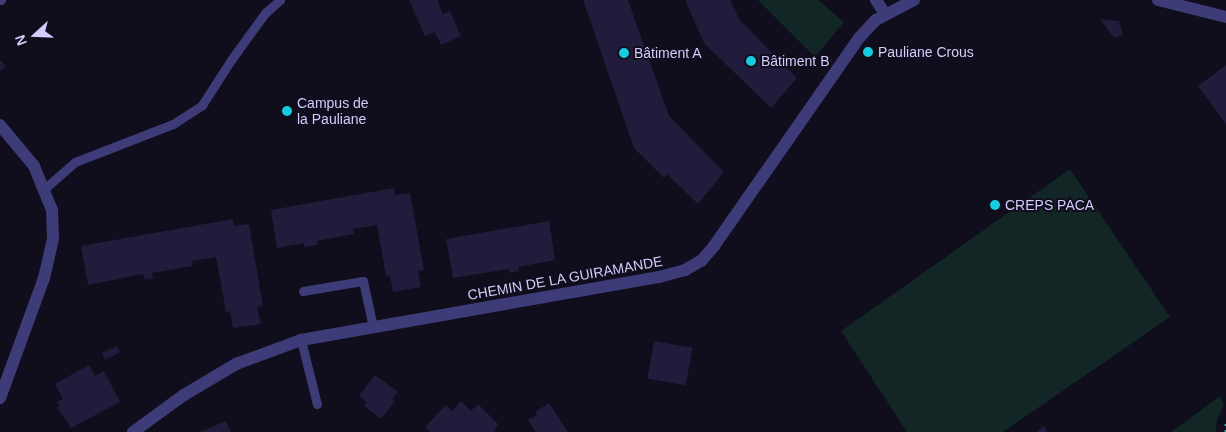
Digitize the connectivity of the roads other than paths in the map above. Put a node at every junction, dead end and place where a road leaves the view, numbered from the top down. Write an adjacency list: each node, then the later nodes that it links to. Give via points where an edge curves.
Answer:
1 (280, 0): 8 (lane, via 260,21 202,104 173,124 75,162)
2 (876, 0): 5 (street)
3 (914, 0): 5 (street, CHEMIN DE LA GUIRAMANDE)
4 (1158, 0): 6 (street)
5 (885, 14): 10 (street, CHEMIN DE LA GUIRAMANDE, via 859,38 702,260 685,270 659,277)
6 (1226, 17)
7 (0, 125): 8 (street, via 34,166)
8 (43, 190): 12 (street, via 52,210 52,239 44,278)
9 (303, 291): 10 (lane, via 363,280)
10 (373, 327): 11 (street, CHEMIN DE LA GUIRAMANDE)
11 (301, 340): 13 (lane); 14 (street, CHEMIN DE LA GUIRAMANDE, via 236,364 184,394)
12 (0, 398)
13 (317, 404)
14 (133, 432)

